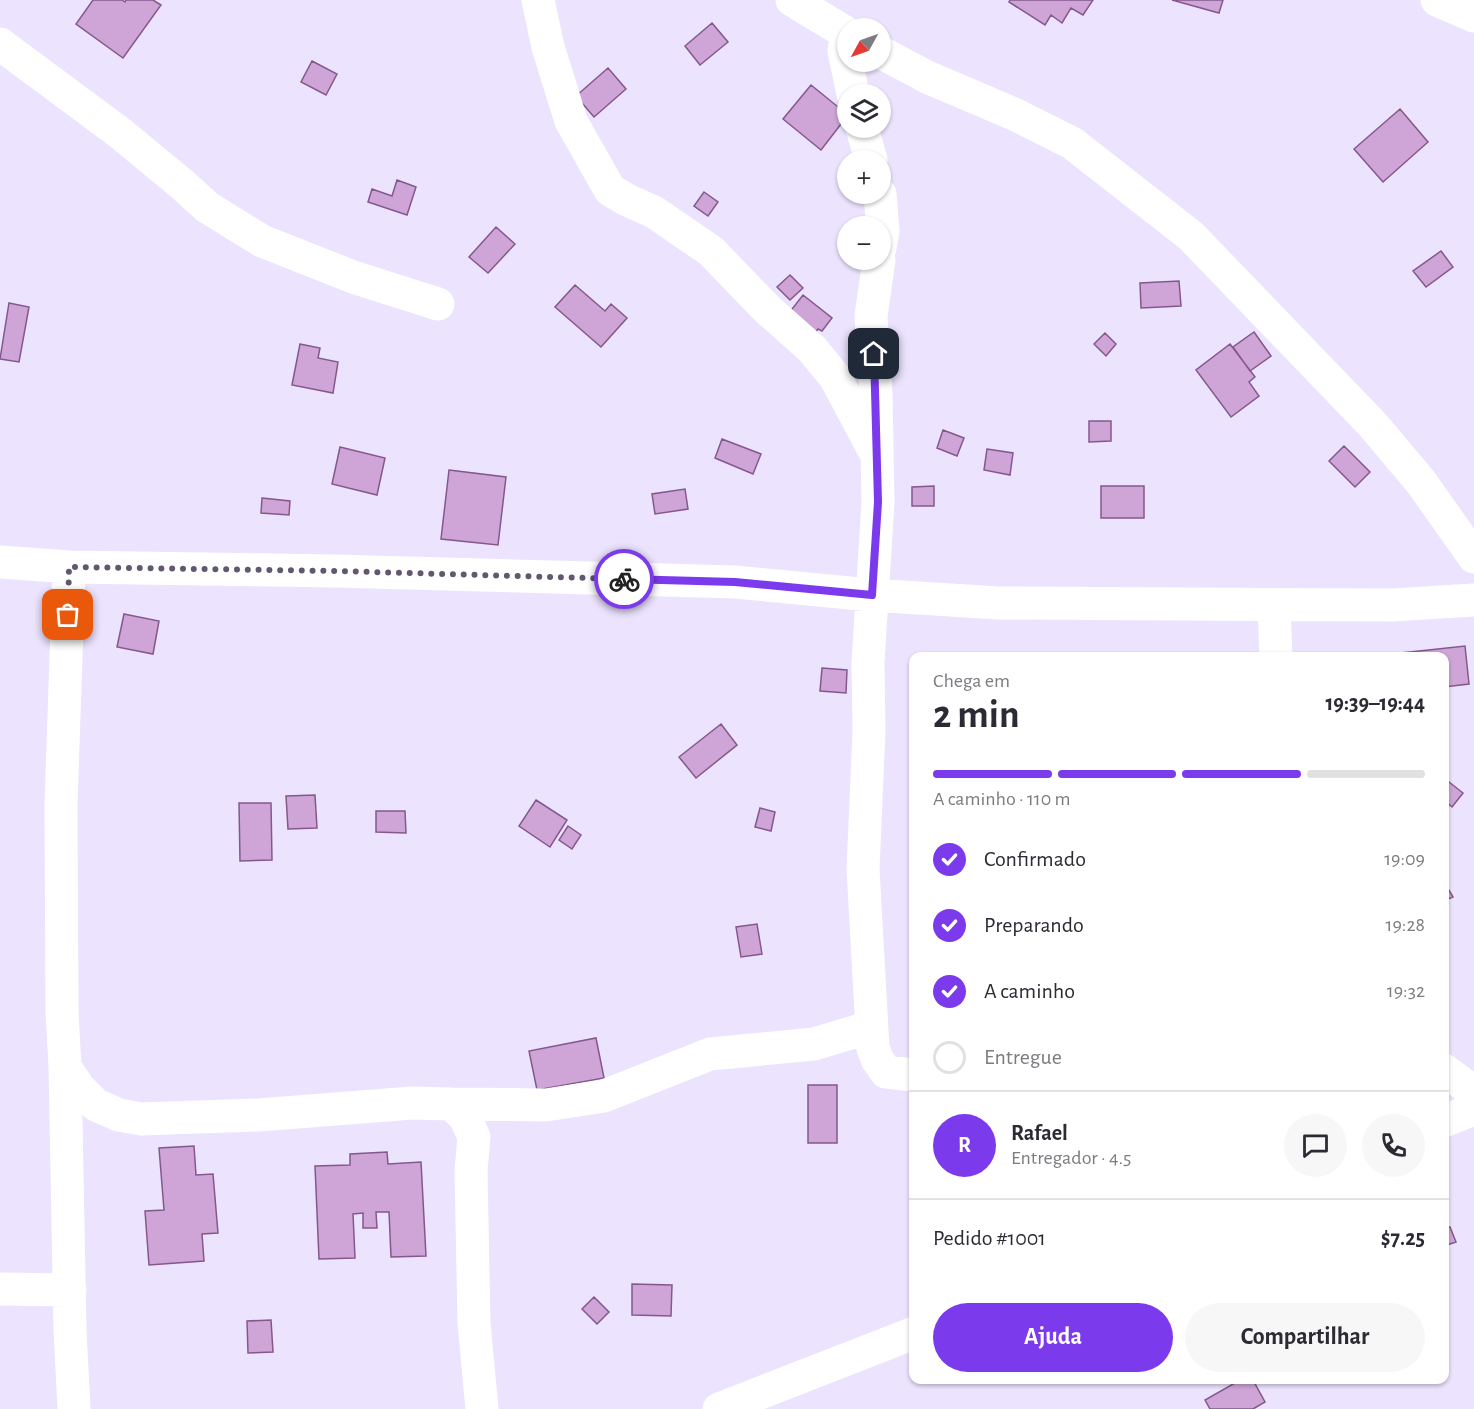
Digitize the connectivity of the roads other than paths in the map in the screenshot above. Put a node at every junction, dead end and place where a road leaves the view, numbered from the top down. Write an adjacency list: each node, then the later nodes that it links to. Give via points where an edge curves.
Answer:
1 (538, 0): 11 (street, via 571,121 610,190 654,212 711,251 812,349 835,377)
2 (792, 0): 6 (street)
3 (1437, 0): 4 (street); 5 (street)
4 (1474, 5)
5 (1474, 16)
6 (837, 28)
7 (0, 44): 10 (street, via 120,133 207,207 262,241 353,277)
8 (891, 58): 12 (street, via 1072,143 1191,236 1372,425 1421,482)
9 (878, 270): 11 (street, via 871,316)
10 (438, 304)
11 (876, 454): 15 (street, via 878,502)
12 (1474, 557)
13 (0, 562): 14 (street)
14 (69, 567): 15 (street, via 735,582); 20 (street, via 61,805)
15 (872, 595): 17 (street, via 998,603); 19 (street, via 862,869)
16 (1474, 600): 17 (street)
17 (1274, 606): 18 (street)
18 (1276, 652)
19 (871, 1027): 21 (street, via 873,1048 886,1072); 24 (street, via 814,1044 710,1054 604,1095 546,1105)
20 (65, 1067): 24 (street, via 96,1105 118,1115 141,1119); 28 (street)
21 (909, 1074)
22 (1449, 1074): 23 (street)
23 (1474, 1092)
24 (451, 1104): 31 (street, via 465,1117 474,1137 474,1323)
25 (1474, 1110): 26 (street)
26 (1449, 1118)
27 (0, 1289): 28 (street)
28 (70, 1290): 30 (street)
29 (909, 1335): 32 (street)
30 (74, 1409)
31 (482, 1409)
32 (718, 1409)

